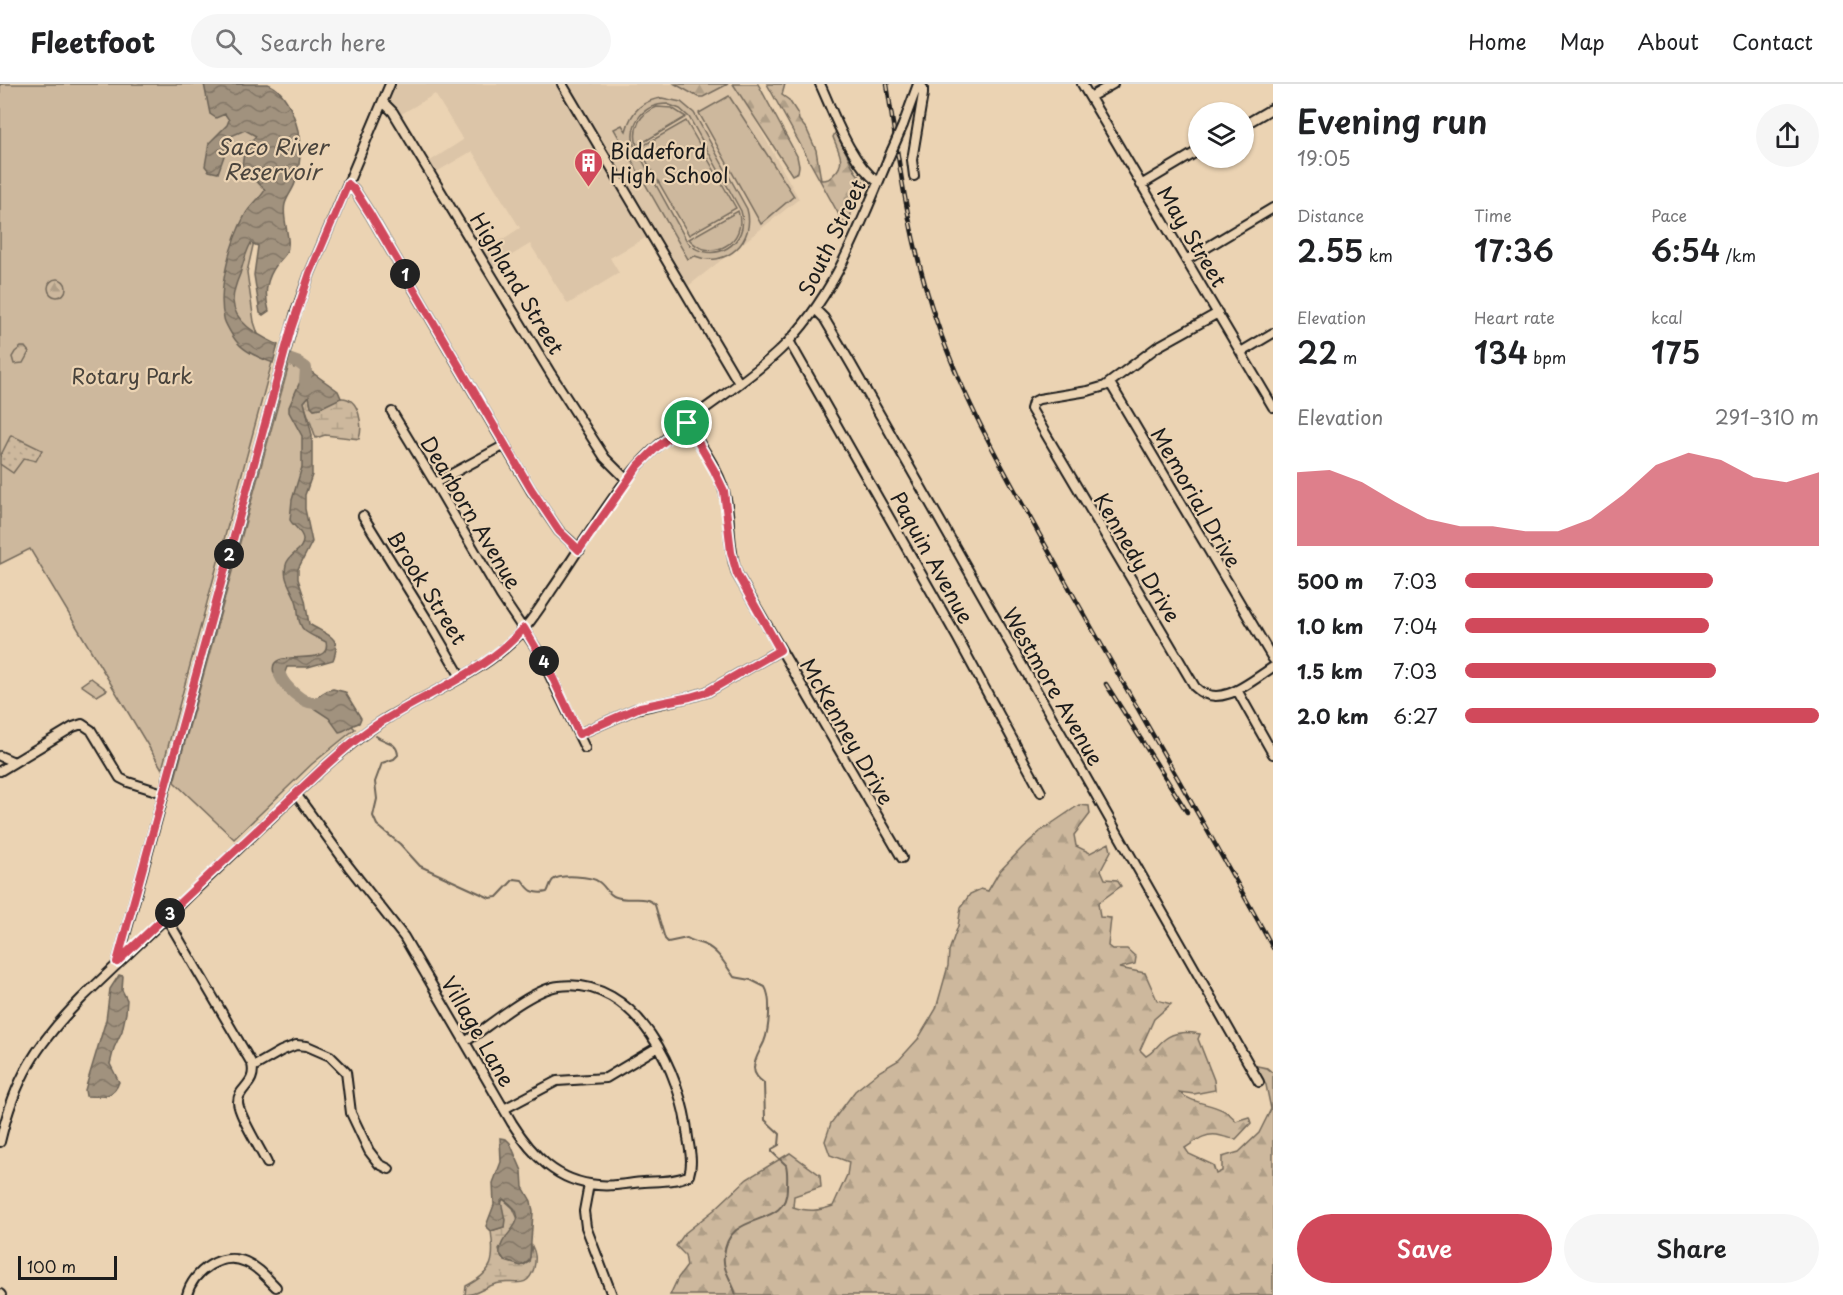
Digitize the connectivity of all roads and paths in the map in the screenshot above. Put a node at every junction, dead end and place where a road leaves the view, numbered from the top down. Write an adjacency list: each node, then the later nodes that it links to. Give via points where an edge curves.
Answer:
1 (390, 84): 8 (street)
2 (562, 84): 23 (street)
3 (820, 84): 13 (street, via 855,154)
4 (919, 84): 12 (street, via 923,94 912,160); 13 (street, South Street, bridge)
5 (1082, 84): 7 (street, May Street)
6 (1113, 84): 7 (street)
7 (1090, 98): 15 (street, May Street)
8 (383, 102): 14 (street); 29 (street, Highland Street, via 393,112 605,458)
9 (1273, 108): 10 (street)
10 (1254, 119)
11 (1188, 157): 15 (street)
12 (914, 176)
13 (878, 182): 18 (street, South Street, via 831,284)
14 (348, 184): 28 (street, via 370,214); 46 (street, via 291,329)
15 (1141, 184): 17 (street, May Street)
16 (1273, 208): 17 (street)
17 (1186, 260): 19 (street, May Street)
18 (815, 309): 21 (street, South Street); 54 (street, Westmore Avenue, via 857,374)
19 (1218, 313): 22 (street, May Street); 24 (street, via 1157,347)
20 (1273, 333): 22 (street)
21 (789, 341): 23 (street, South Street); 45 (street, Paquin Avenue)
22 (1241, 352): 25 (street, May Street)
23 (739, 383): 27 (street, South Street)
24 (1110, 383): 35 (street, Memorial Drive); 38 (street, Kennedy Drive, via 1039,399 1032,404 1034,415 1192,682 1199,691 1211,696)
25 (1273, 407)
26 (392, 412): 30 (street, Dearborn Avenue)
27 (687, 423): 29 (street, South Street, via 651,453); 34 (street, McKenney Drive, via 724,491 737,574)
28 (505, 445): 30 (street); 32 (street, via 554,525)
29 (627, 480): 32 (street, South Street)
30 (435, 483): 33 (street, Dearborn Avenue, via 501,597)
31 (363, 516): 37 (street, Brook Street)
32 (579, 550): 33 (street, South Street)
33 (524, 628): 37 (street, South Street, via 506,647); 39 (street, Dearborn Avenue)
34 (780, 650): 39 (street, via 707,692 640,707); 48 (street, McKenney Drive)
35 (1273, 658)
36 (1273, 667): 38 (street)
37 (461, 677): 47 (street, South Street, via 372,728)
38 (1238, 693): 41 (street)
39 (579, 734): 40 (street, Dearborn Avenue)
40 (585, 748)
41 (1273, 754)
42 (0, 756): 43 (street)
43 (14, 762): 44 (street); 46 (street, via 82,724 91,730 120,778)
44 (0, 771)
45 (1041, 792)
46 (164, 793): 50 (street)
47 (296, 794): 49 (street, South Street); 51 (street, Village Lane, via 398,928)
48 (902, 858)
49 (165, 917): 50 (street, South Street); 53 (street)
50 (117, 962): 56 (street, South Street, via 63,1017 31,1058 14,1092)
51 (465, 1042): 52 (street, via 545,989 573,985 596,989 618,1000); 55 (street, Village Lane)
52 (658, 1047): 55 (street, via 611,1076 557,1081); 59 (street, Village Lane, via 675,1080 684,1111 688,1175 603,1186)
53 (253, 1067): 57 (street, via 251,1082 238,1103); 58 (street, via 296,1045 330,1056 346,1072 351,1113 365,1142 375,1160)
54 (1259, 1082)
55 (504, 1109): 59 (street, Village Lane, via 540,1160)
56 (0, 1142)
57 (267, 1162)
58 (389, 1169)
59 (589, 1184): 62 (street, via 584,1210 586,1227)
60 (276, 1287): 61 (street, via 252,1265 229,1258 203,1270 192,1281)
61 (187, 1295)
62 (612, 1295)

